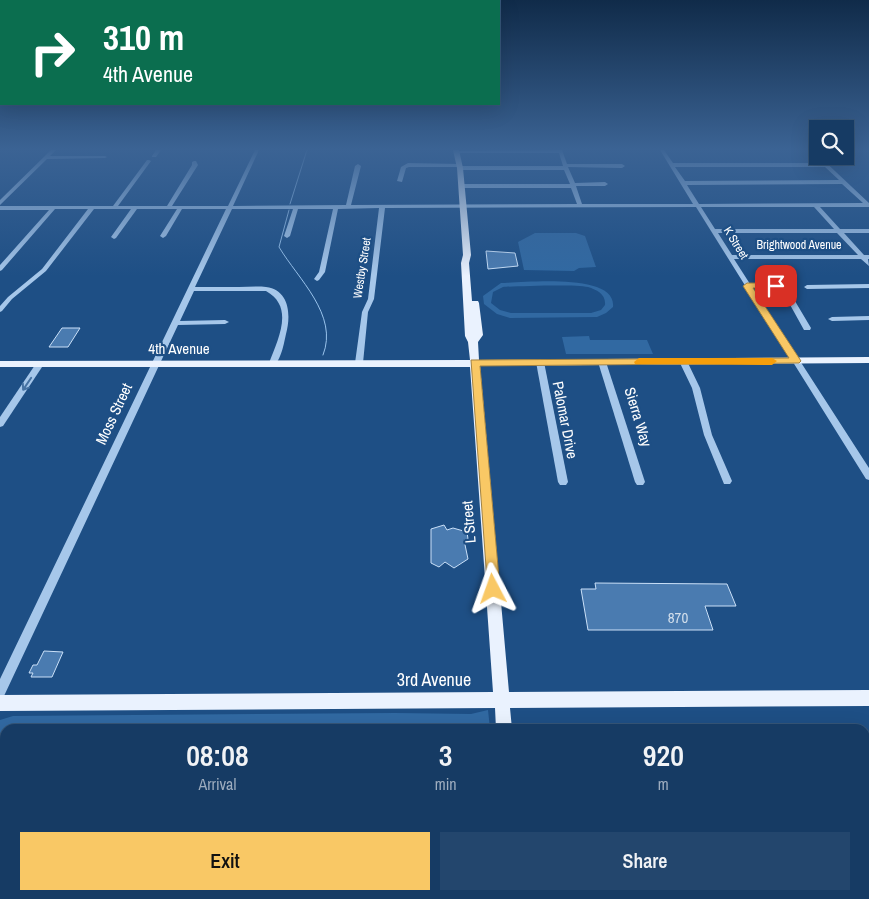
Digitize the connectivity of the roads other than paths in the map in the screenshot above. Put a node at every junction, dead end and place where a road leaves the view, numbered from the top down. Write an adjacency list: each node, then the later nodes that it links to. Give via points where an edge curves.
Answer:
1 (11, 192): 10 (street)
2 (126, 192): 23 (street)
3 (178, 192): 25 (street)
4 (236, 192): 17 (street, Moss Street)
5 (352, 192): 12 (street)
6 (462, 192): 19 (main road, L Street)
7 (575, 192): 14 (street)
8 (688, 192): 15 (street, K Street)
9 (854, 192): 11 (street)
10 (0, 203)
11 (868, 205): 16 (street)
12 (348, 206): 13 (street); 18 (street)
13 (382, 206): 19 (street); 56 (street, Westby Street, via 371,299 365,312)
14 (580, 206): 15 (street); 19 (street)
15 (697, 206): 16 (street); 28 (street, K Street)
16 (816, 206): 29 (street)
17 (229, 207): 26 (street); 27 (street); 42 (street, Moss Street)
18 (336, 207): 27 (street); 38 (street, via 322,272)
19 (463, 207): 52 (main road, L Street, via 469,331)
20 (0, 208): 21 (street)
21 (53, 208): 22 (street); 37 (street)
22 (92, 208): 23 (street); 43 (street, via 44,270)
23 (114, 208): 24 (street)
24 (135, 208): 25 (street); 31 (street)
25 (168, 208): 26 (street)
26 (180, 208): 32 (street)
27 (296, 208): 33 (street)
28 (713, 231): 29 (street); 34 (street, K Street)
29 (839, 231): 30 (street); 35 (street)
30 (869, 231)
31 (114, 236)
32 (163, 236)
33 (287, 236)
34 (729, 256): 35 (street, Brightwood Avenue); 39 (street, K Street)
35 (866, 257): 36 (street)
36 (869, 264)
37 (0, 269)
38 (317, 279)
39 (747, 286): 48 (street, via 782,288); 51 (street, K Street)
40 (807, 286): 41 (street)
41 (869, 286)
42 (190, 290): 47 (street, Moss Street); 55 (street, via 267,289 278,294 282,298 286,325)
43 (0, 310)
44 (869, 318): 45 (street)
45 (832, 319)
46 (224, 322): 47 (street)
47 (174, 323): 59 (street, Moss Street)
48 (807, 328)
49 (869, 360): 51 (main road, 4th Avenue)
50 (683, 361): 51 (main road, 4th Avenue); 54 (main road, 4th Avenue); 62 (street, via 696,388 708,435)
51 (796, 361): 61 (street, K Street)
52 (475, 362): 53 (main road, 4th Avenue); 56 (main road, 4th Avenue); 67 (main road, L Street)
53 (540, 362): 54 (main road, 4th Avenue); 63 (street, Palomar Drive)
54 (602, 362): 64 (street, Sierra Way)
55 (273, 363): 56 (main road, 4th Avenue); 59 (main road, 4th Avenue)
56 (359, 363)
57 (0, 364): 58 (main road, 4th Avenue)
58 (40, 364): 59 (main road, 4th Avenue); 60 (street, one-way to 60)
59 (155, 364): 65 (street, Moss Street)
60 (0, 424)
61 (869, 476)
62 (727, 481)
63 (562, 482)
64 (640, 482)
65 (0, 692)
66 (869, 698): 67 (main road, 3rd Avenue)
67 (502, 700): 68 (main road, 3rd Avenue); 69 (main road, L Street)
68 (0, 703)
69 (504, 724)

